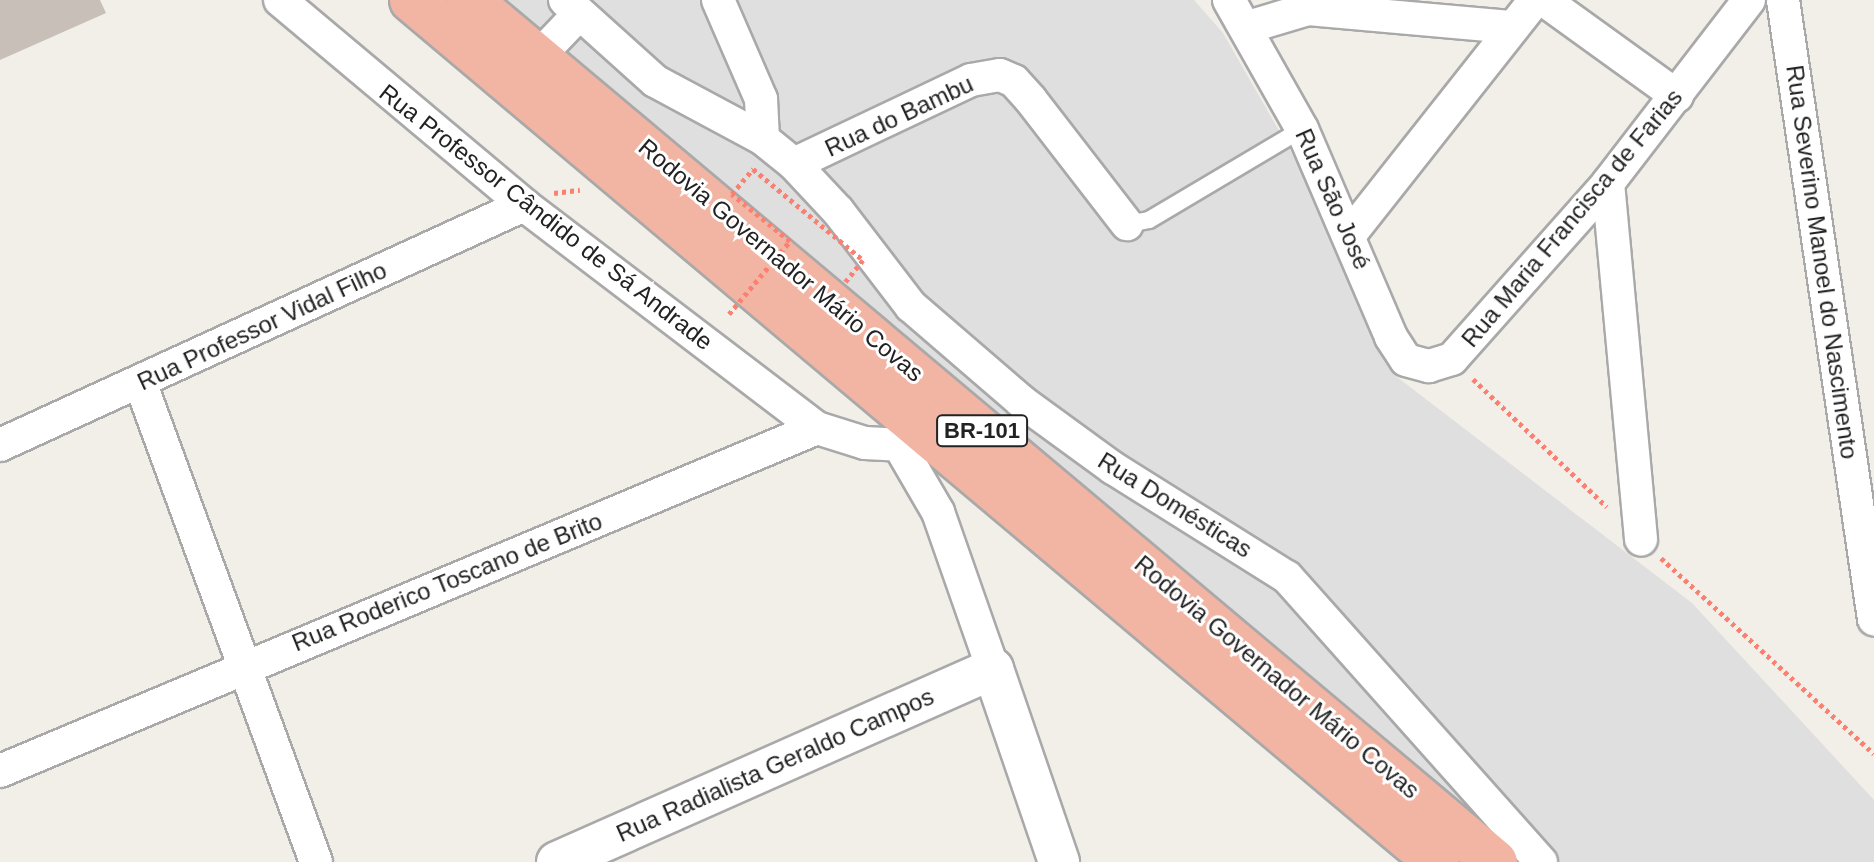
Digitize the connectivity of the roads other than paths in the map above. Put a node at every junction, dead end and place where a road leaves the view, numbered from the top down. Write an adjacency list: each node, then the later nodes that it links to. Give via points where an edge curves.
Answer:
1 (280, 0): 19 (street, Rua Professor Cândido de Sá Andrade)
2 (412, 0): 25 (highway, Rodovia Governador Mário Covas / BR-101)
3 (469, 0): 13 (highway, Rodovia Governador Mário Covas / BR-101)
4 (718, 0): 16 (street, via 761,99)
5 (1229, 0): 11 (street, Rua São José)
6 (1535, 0): 12 (street)
7 (1544, 0): 14 (street)
8 (1749, 0): 14 (street, Rua Maria Francisca de Farias)
9 (1783, 0): 28 (street, Rua Severino Manoel do Nascimento)
10 (572, 7): 13 (street); 16 (street, Rua Domésticas, via 655,81)
11 (1248, 27): 12 (street, via 1308,9); 15 (street, Rua São José)
12 (1510, 27): 21 (street)
13 (538, 57): 36 (highway, Rodovia Governador Mário Covas / BR-101)
14 (1677, 96): 18 (street, Rua Maria Francisca de Farias)
15 (1302, 129): 20 (lane, via 1149,220); 21 (street, Rua São José)
16 (763, 139): 17 (street, Rua Domésticas)
17 (794, 164): 20 (street, Rua do Bambu, via 971,80 1000,75 1014,81 1031,100); 37 (street, Rua Domésticas, via 838,211 911,306 1021,401 1113,468 1287,577)
18 (1608, 183): 22 (street, Rua Maria Francisca de Farias); 27 (street)
19 (524, 205): 23 (street, Rua Professor Vidal Filho); 24 (street, Rua Professor Cândido de Sá Andrade)
20 (1127, 224)
21 (1351, 233): 22 (street, Rua São José, via 1399,351 1416,366)
22 (1452, 359)
23 (140, 382): 26 (street, Rua Professor Vidal Filho); 29 (street)
24 (817, 428): 25 (street, via 865,443); 29 (street, Rua Roderico Toscano de Brito)
25 (909, 434): 30 (street); 35 (highway, Rodovia Governador Mário Covas / BR-101)
26 (0, 445)
27 (1641, 539)
28 (1874, 619)
29 (242, 667): 31 (street, Rua Roderico Toscano de Brito); 32 (street)
30 (993, 669): 33 (street, Rua Radialista Geraldo Campos); 34 (street)
31 (0, 771)
32 (316, 862)
33 (557, 862)
34 (1059, 862)
35 (1437, 862)
36 (1495, 862)
37 (1541, 862)

